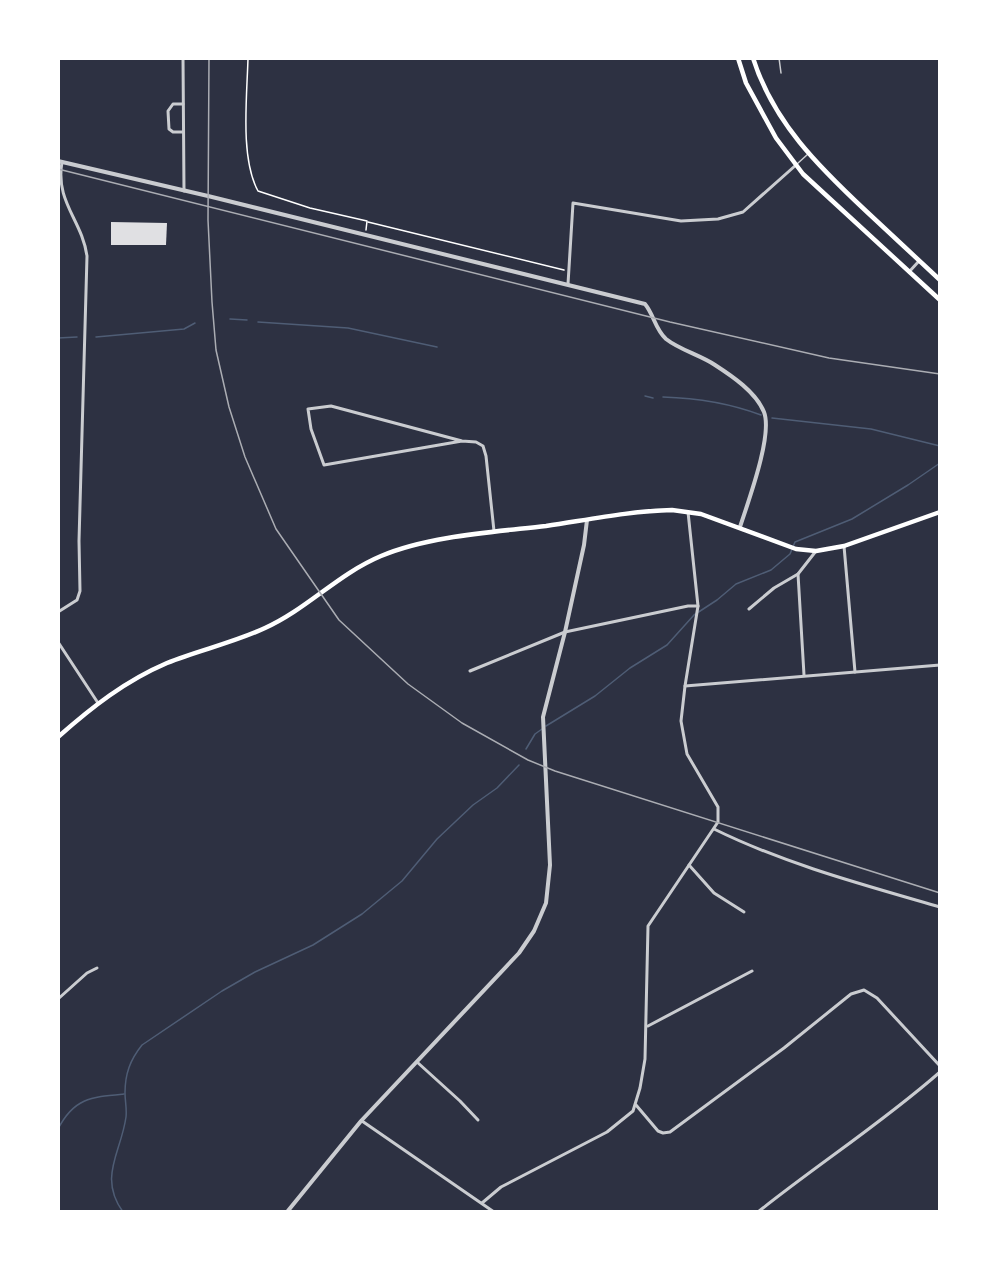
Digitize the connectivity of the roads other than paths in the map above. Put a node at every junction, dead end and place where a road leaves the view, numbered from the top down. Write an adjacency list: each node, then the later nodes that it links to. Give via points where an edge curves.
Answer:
1 (183, 58): 6 (street)
2 (738, 58): 10 (main road, via 776,138)
3 (753, 58): 8 (main road, via 772,104)
4 (779, 58): 5 (lane)
5 (781, 73)
6 (183, 104): 7 (street); 7 (street, via 173,104 168,111 169,129)
7 (183, 132): 11 (street)
8 (808, 154): 10 (lane); 12 (main road)
9 (61, 161): 11 (street); 28 (street, via 63,197 85,243 87,256 80,591 77,600)
10 (796, 165): 13 (main road); 15 (street, via 743,212 718,219 681,221 573,203)
11 (184, 191): 15 (street)
12 (919, 261): 13 (street); 14 (main road)
13 (909, 272): 16 (main road)
14 (939, 280)
15 (568, 284): 21 (street, via 645,304 668,340 730,375 760,405 765,417 765,442)
16 (939, 300)
17 (462, 441): 17 (street, via 331,406 308,409 324,465); 22 (street, via 483,446)
18 (688, 512): 20 (main road, via 660,510); 21 (main road); 27 (street)
19 (939, 512): 23 (main road)
20 (587, 520): 22 (main road); 29 (street)
21 (740, 528): 24 (main road, via 796,549)
22 (494, 532): 36 (main road, via 398,550 361,566 261,630 151,670)
23 (844, 546): 24 (main road); 33 (street)
24 (816, 551): 25 (street)
25 (798, 574): 26 (street); 34 (street)
26 (749, 609)
27 (697, 610): 29 (street); 35 (street)
28 (58, 612)
29 (565, 632): 32 (street); 46 (street, via 543,717 550,865 546,903 519,953)
30 (58, 642): 36 (street)
31 (939, 665): 33 (street)
32 (470, 671)
33 (855, 672): 34 (street)
34 (804, 675): 35 (street)
35 (685, 686): 38 (street, via 681,721 687,754 718,807)
36 (98, 704): 37 (main road)
37 (58, 737)
38 (714, 829): 39 (street); 40 (street, via 772,853)
39 (689, 865): 41 (street, via 714,892); 45 (street, via 648,926)
40 (939, 907)
41 (744, 912)
42 (97, 968): 44 (street)
43 (752, 971): 45 (street)
44 (58, 999)
45 (647, 1026): 49 (street)
46 (417, 1062): 50 (street); 51 (street)
47 (939, 1066): 49 (street, via 877,998 864,990 851,994 670,1132 658,1131)
48 (939, 1072): 55 (street, via 909,1100)
49 (636, 1105): 52 (street, via 627,1118 607,1132 501,1186)
50 (478, 1120)
51 (361, 1121): 52 (street); 53 (street)
52 (482, 1203): 54 (street)
53 (287, 1212)
54 (494, 1212)
55 (758, 1212)

